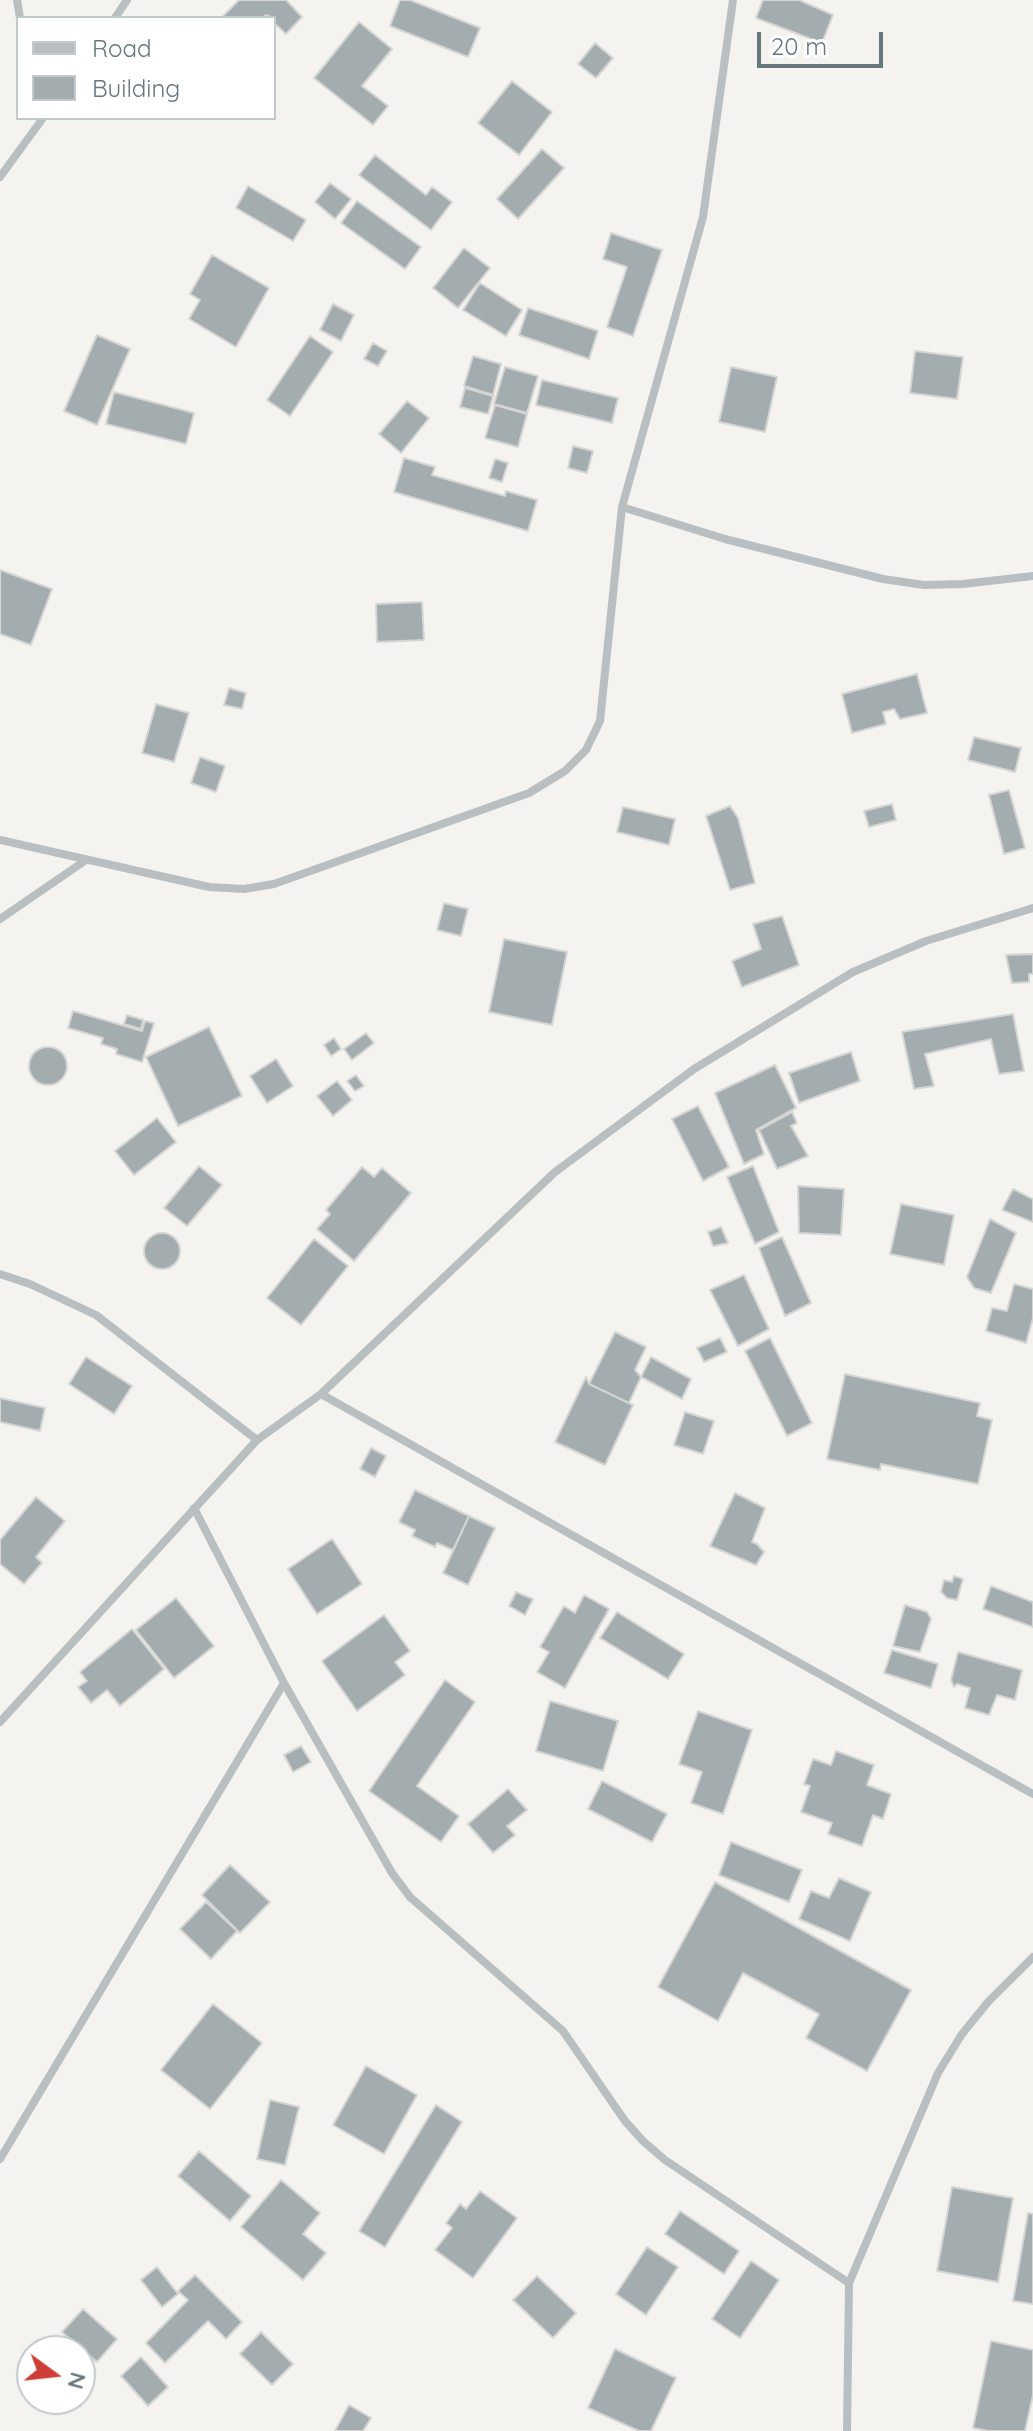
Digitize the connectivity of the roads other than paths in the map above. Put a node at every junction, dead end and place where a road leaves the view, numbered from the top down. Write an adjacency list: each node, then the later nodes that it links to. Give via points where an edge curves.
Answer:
1 (733, 0): 4 (street, via 703,217)
2 (39, 120): 3 (street)
3 (0, 177)
4 (622, 507): 5 (street, via 883,579 924,585); 7 (street, via 600,721 586,750 565,771 529,793 274,884 209,887)
5 (1033, 576)
6 (0, 840): 7 (street)
7 (86, 860): 9 (street)
8 (1033, 908): 11 (street, via 926,941 853,972 694,1069 555,1172)
9 (0, 919)
10 (0, 1274): 12 (street, via 96,1315)
11 (321, 1394): 12 (street); 16 (street)
12 (257, 1440): 13 (street)
13 (194, 1508): 14 (street); 15 (street)
14 (284, 1683): 18 (street); 19 (street, via 410,1897 563,2031 643,2141)
15 (0, 1722)
16 (1033, 1794)
17 (1033, 1957): 19 (street, via 988,2002 938,2073)
18 (0, 2159)
19 (849, 2283): 20 (street)
20 (847, 2431)

